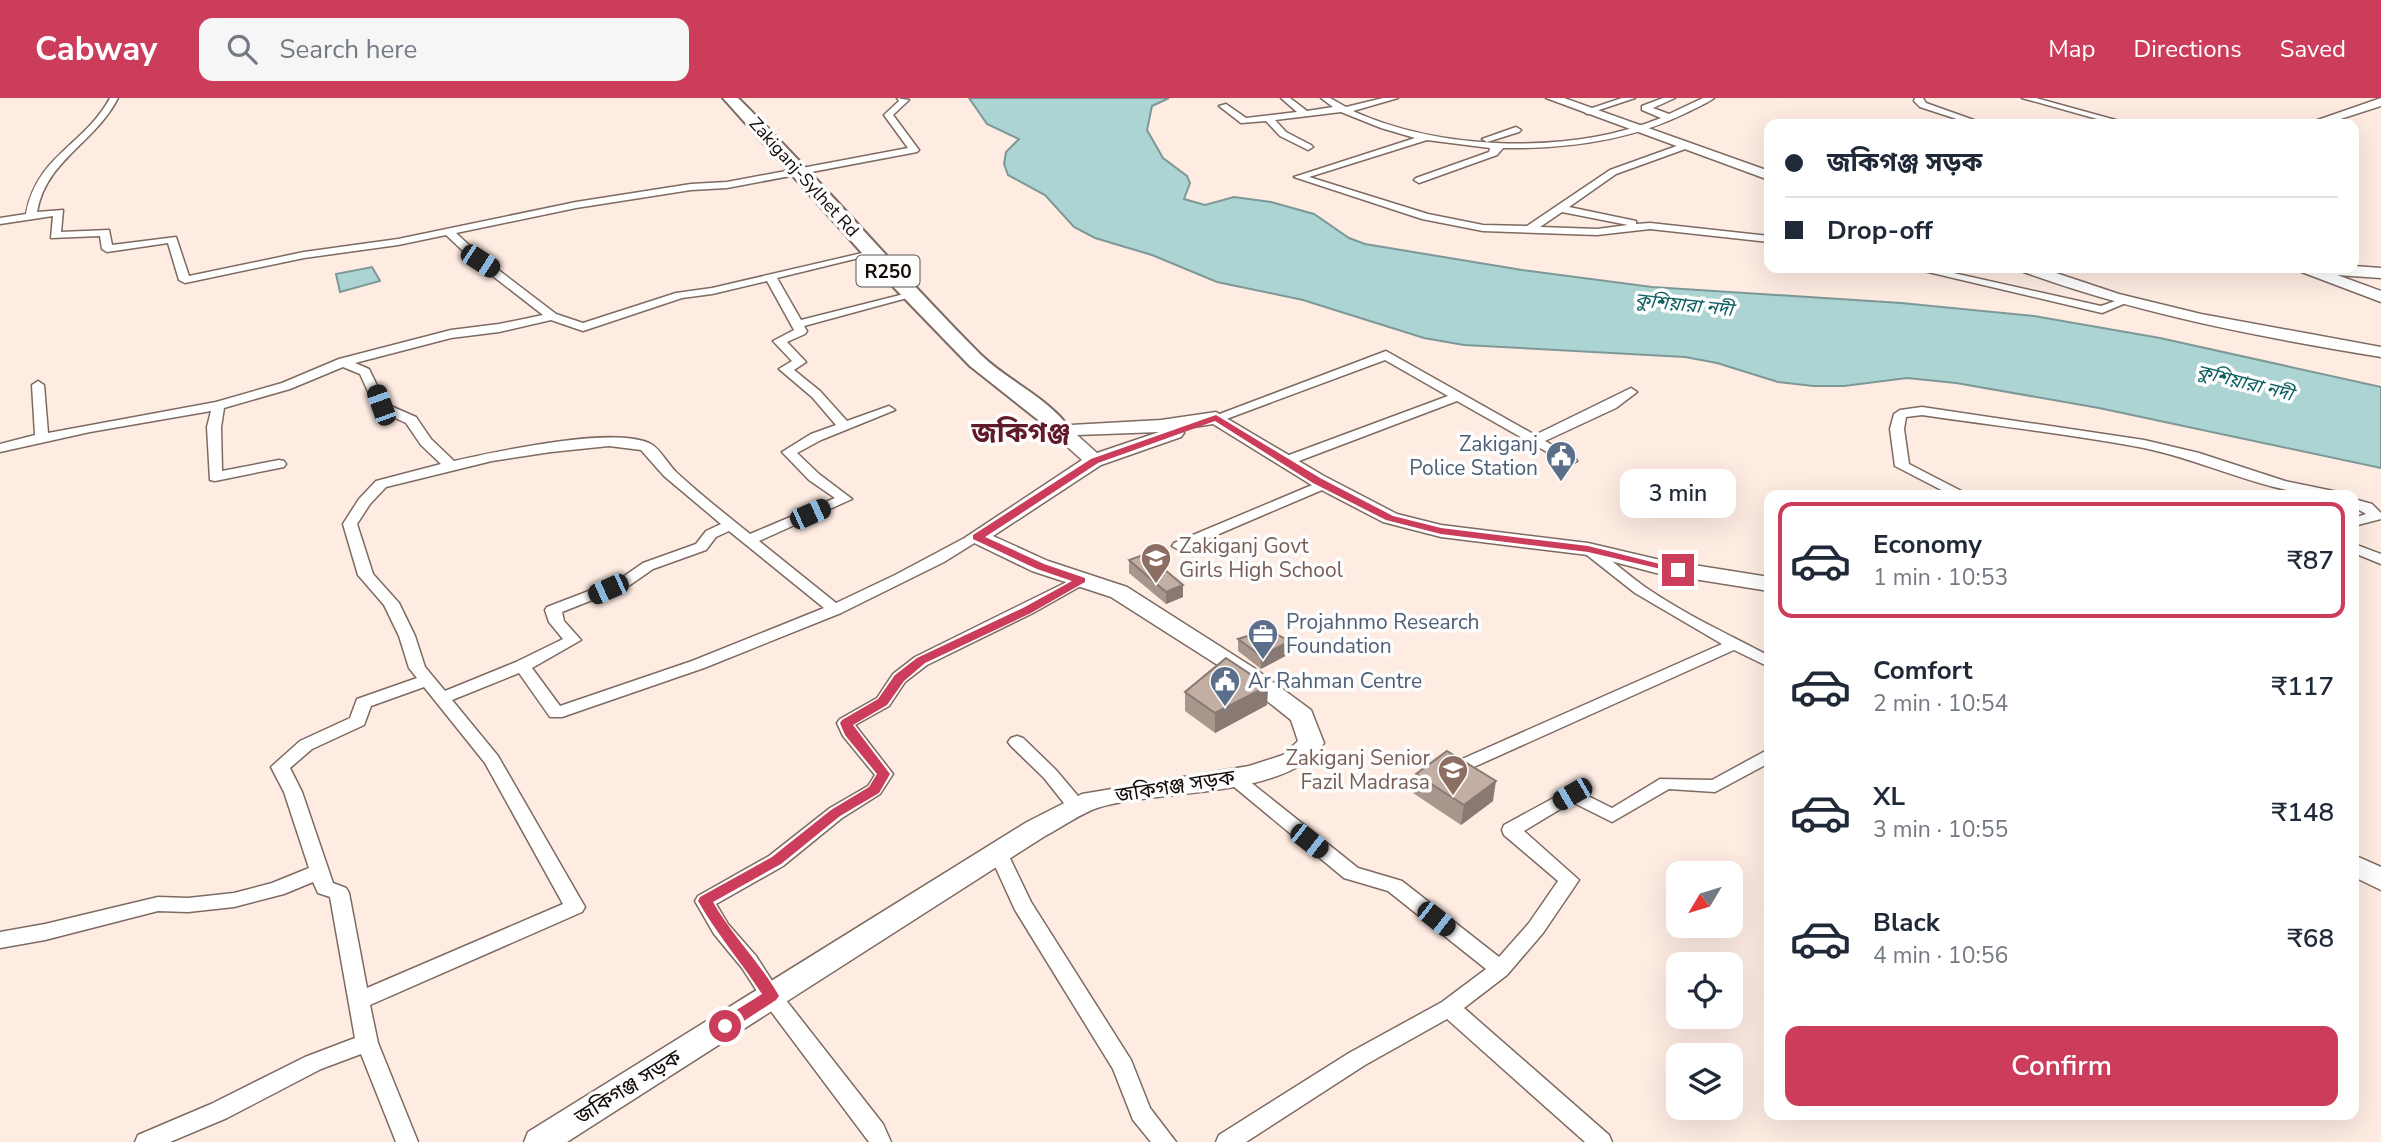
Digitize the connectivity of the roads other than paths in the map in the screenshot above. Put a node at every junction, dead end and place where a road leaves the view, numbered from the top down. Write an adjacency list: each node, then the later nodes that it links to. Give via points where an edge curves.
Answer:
1 (114, 98): 34 (street, via 98,123 50,167 32,197)
2 (730, 98): 30 (main road, Zakiganj-Sylhet Rd / R250)
3 (901, 98): 30 (street, via 905,100 888,115 914,150)
4 (1285, 98): 17 (street)
5 (1325, 98): 15 (street)
6 (1394, 98): 15 (street)
7 (1552, 98): 16 (street)
8 (1631, 98): 16 (street)
9 (1671, 98): 18 (street, via 1645,108)
10 (1710, 98): 18 (street)
11 (1919, 98): 20 (street, via 1923,105)
12 (2026, 98): 21 (street)
13 (2381, 103): 22 (street)
14 (1223, 106): 19 (street, via 1240,121)
15 (1343, 109): 17 (street); 25 (street)
16 (1587, 111): 24 (street)
17 (1304, 113): 19 (street)
18 (1667, 117): 24 (street)
19 (1268, 118): 29 (street, via 1283,135)
20 (1965, 119)
21 (2106, 119)
22 (2329, 119)
23 (1516, 130): 26 (street)
24 (1638, 130): 27 (street, via 1555,144); 28 (street)
25 (1427, 137): 26 (street); 37 (street, via 1299,177 1426,216 1483,228)
26 (1483, 143): 27 (street)
27 (1503, 144): 32 (street, via 1494,153)
28 (1685, 146): 31 (street); 33 (street, via 1613,172)
29 (1308, 147)
30 (800, 173): 38 (street, via 614,199); 40 (main road, Zakiganj-Sylhet Rd / R250)
31 (1764, 174)
32 (1419, 180)
33 (1559, 208): 36 (street); 37 (street)
34 (31, 216): 35 (street); 38 (street, via 59,212 55,236 105,232 107,248 172,239 185,280)
35 (0, 221)
36 (1650, 226): 37 (street, via 1597,232); 39 (street)
37 (1529, 230)
38 (447, 231): 50 (street)
39 (1764, 238)
40 (871, 252): 46 (street); 47 (main road, Zakiganj-Sylhet Rd / R250)
41 (2359, 271): 45 (street)
42 (1939, 273): 49 (street, via 2102,310)
43 (2043, 273): 49 (street)
44 (2318, 273): 48 (street)
45 (2381, 273)
46 (770, 276): 50 (street, via 680,295 583,327); 51 (street)
47 (912, 295): 51 (street); 61 (main road, Zakiganj-Sylhet Rd / R250, via 978,362)
48 (2381, 297)
49 (2127, 300): 52 (street, via 2238,328)
50 (552, 316): 53 (street, via 451,334)
51 (796, 324): 60 (street, via 801,331 779,341 800,362 785,369 816,394)
52 (2381, 352)
53 (343, 362): 57 (street, via 286,386); 69 (street, via 365,372 381,405 411,420)
54 (38, 385): 62 (street, via 42,432)
55 (1631, 393): 63 (street)
56 (1457, 397): 59 (street, via 1386,355); 63 (street); 66 (street)
57 (218, 406): 62 (street); 68 (street, via 215,477)
58 (889, 410): 60 (street)
59 (1216, 418): 61 (street, via 1161,426); 65 (street); 66 (street)
60 (844, 426): 77 (street, via 789,452 845,499)
61 (1060, 430): 65 (street)
62 (37, 440): 64 (street)
63 (1536, 440): 67 (street)
64 (0, 448)
65 (1094, 461): 76 (street)
66 (1286, 461): 70 (street)
67 (1570, 461)
68 (279, 464)
69 (451, 466): 75 (street, via 489,457 621,442 646,447); 88 (street, via 381,484 350,524 366,575 391,603)
70 (1324, 484): 78 (street); 79 (street, via 1390,518 1441,531)
71 (1952, 490): 72 (street, via 1902,466 1897,429 1900,414 1922,411 2144,444)
72 (2310, 490)
73 (2359, 505): 74 (street, via 2376,516)
74 (2359, 521)
75 (731, 525): 77 (street); 87 (street, via 711,534 701,547 553,610 573,640)
76 (977, 537): 82 (street, জকিগঞ্জ সড়ক); 84 (street)
77 (748, 540): 84 (street)
78 (1179, 546)
79 (1588, 549): 83 (street, via 1656,566); 85 (street, via 1640,590)
80 (2359, 550): 81 (street)
81 (2381, 560)
82 (1082, 580): 93 (street, জকিগঞ্জ সড়ক, via 1119,592 1246,673 1302,716 1311,743 1292,761); 101 (street, via 921,661 899,678 883,702 846,723 884,774 874,790 836,813 776,861 705,901)
83 (1764, 583)
84 (835, 610): 87 (street, via 655,681 556,713)
85 (1737, 643): 86 (street); 92 (street)
86 (1764, 659)
87 (522, 666): 89 (street)
88 (426, 681): 89 (street); 97 (street, via 363,703 358,721 306,745 280,766)
89 (440, 699): 102 (street, via 492,760 575,907)
90 (1017, 742): 94 (street)
91 (1764, 758): 100 (street, via 1716,786 1666,783 1612,816 1572,794 1511,830 1569,880)
92 (1459, 767)
93 (1233, 777): 94 (street, জকিগঞ্জ সড়ক, via 1091,800); 100 (street, via 1351,873 1395,887)
94 (1077, 807): 95 (street, জকিগঞ্জ সড়ক)
95 (998, 853): 101 (street, জকিগঞ্জ সড়ক); 109 (street, via 1022,905 1123,1066 1141,1113)
96 (2359, 868): 98 (street)
97 (318, 872): 99 (street, via 234,900 158,904); 102 (street, via 325,888 339,893)
98 (2381, 880)
99 (0, 940)
100 (1500, 969): 103 (street)
101 (771, 996): 107 (street, জকিগঞ্জ সড়ক); 108 (street)
102 (359, 1001): 104 (street)
103 (1449, 1008): 110 (street, via 1357,1059); 111 (street)
104 (367, 1043): 105 (street, via 313,1063); 106 (street)
105 (146, 1142)
106 (407, 1142)
107 (540, 1142)
108 (880, 1142)
109 (1166, 1142)
110 (1227, 1142)
111 (1601, 1142)

